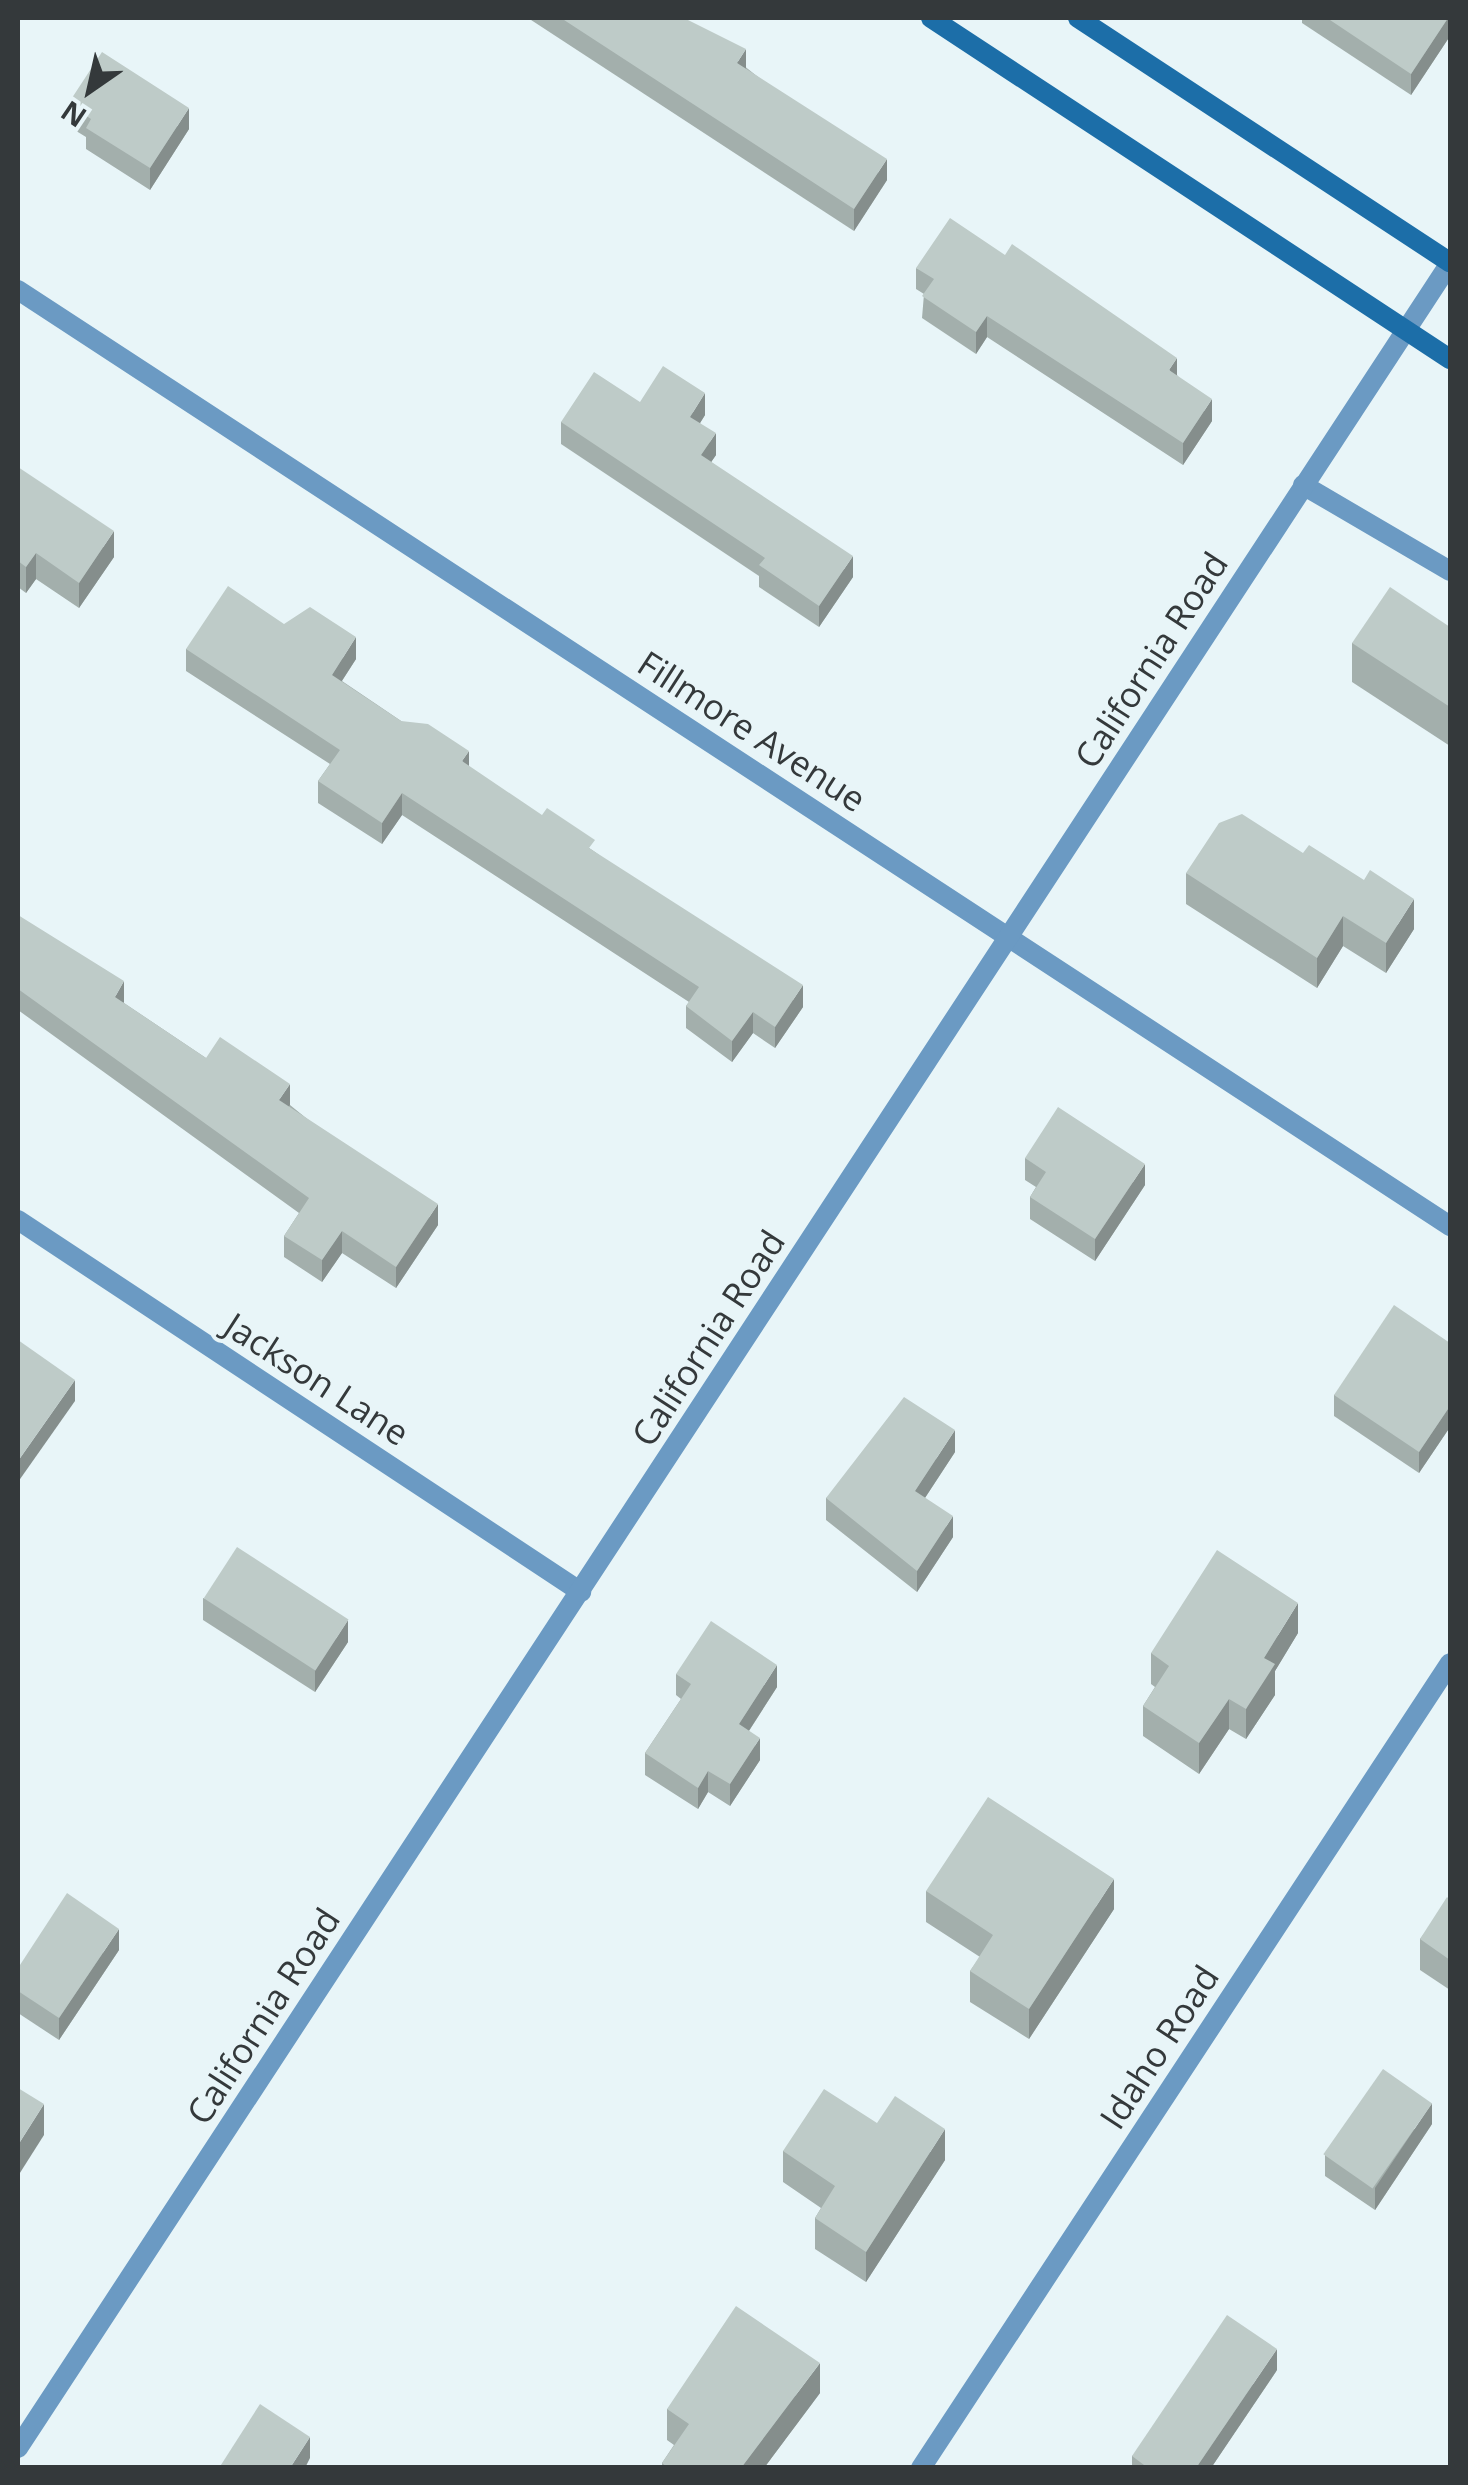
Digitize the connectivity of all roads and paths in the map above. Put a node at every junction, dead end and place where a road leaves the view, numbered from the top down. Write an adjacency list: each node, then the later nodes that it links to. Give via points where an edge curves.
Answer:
1 (931, 18): 5 (main road)
2 (1078, 18): 3 (main road)
3 (1450, 262): 5 (street, California Road)
4 (18, 290): 9 (street, Fillmore Avenue)
5 (1404, 331): 6 (main road); 7 (street, California Road)
6 (1450, 359)
7 (1304, 485): 8 (street); 9 (street, California Road)
8 (1450, 571)
9 (1009, 936): 11 (street, Fillmore Avenue); 12 (street, California Road)
10 (18, 1220): 12 (street, Jackson Lane)
11 (1450, 1226)
12 (581, 1592): 14 (street, California Road)
13 (1450, 1663): 16 (street, Idaho Road)
14 (24, 2424): 15 (street, California Road)
15 (18, 2448)
16 (921, 2468)

